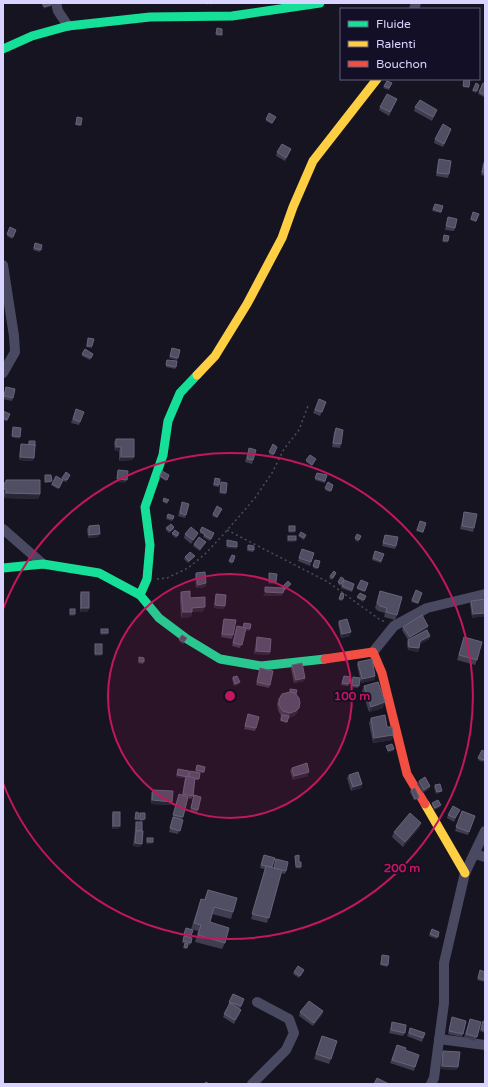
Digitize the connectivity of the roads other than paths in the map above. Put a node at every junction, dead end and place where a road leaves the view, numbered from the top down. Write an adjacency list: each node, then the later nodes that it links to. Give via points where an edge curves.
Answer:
1 (56, 3): 3 (street)
2 (320, 3): 3 (street, via 232,16 150,17)
3 (68, 26): 4 (street, via 32,36)
4 (3, 49)
5 (376, 80): 12 (street, via 313,161 282,238 216,356 180,393 168,421 163,455 145,507 150,545 147,579)
6 (3, 265): 7 (street, via 15,352)
7 (3, 372)
8 (3, 529): 9 (street)
9 (42, 564): 10 (street); 12 (street, via 99,573)
10 (3, 568)
11 (485, 594): 13 (street, via 427,608 394,626)
12 (140, 595): 13 (street, via 159,618 220,659 261,666)
13 (373, 652): 17 (street, via 382,673 407,774)
14 (485, 831): 15 (street)
15 (475, 854): 16 (street); 17 (street)
16 (485, 857)
17 (465, 873): 19 (street, via 444,963 444,1003)
18 (257, 1002): 21 (street, via 290,1019 294,1033 286,1050)
19 (439, 1039): 20 (street); 22 (street)
20 (485, 1045)
21 (252, 1084)
22 (431, 1084)

